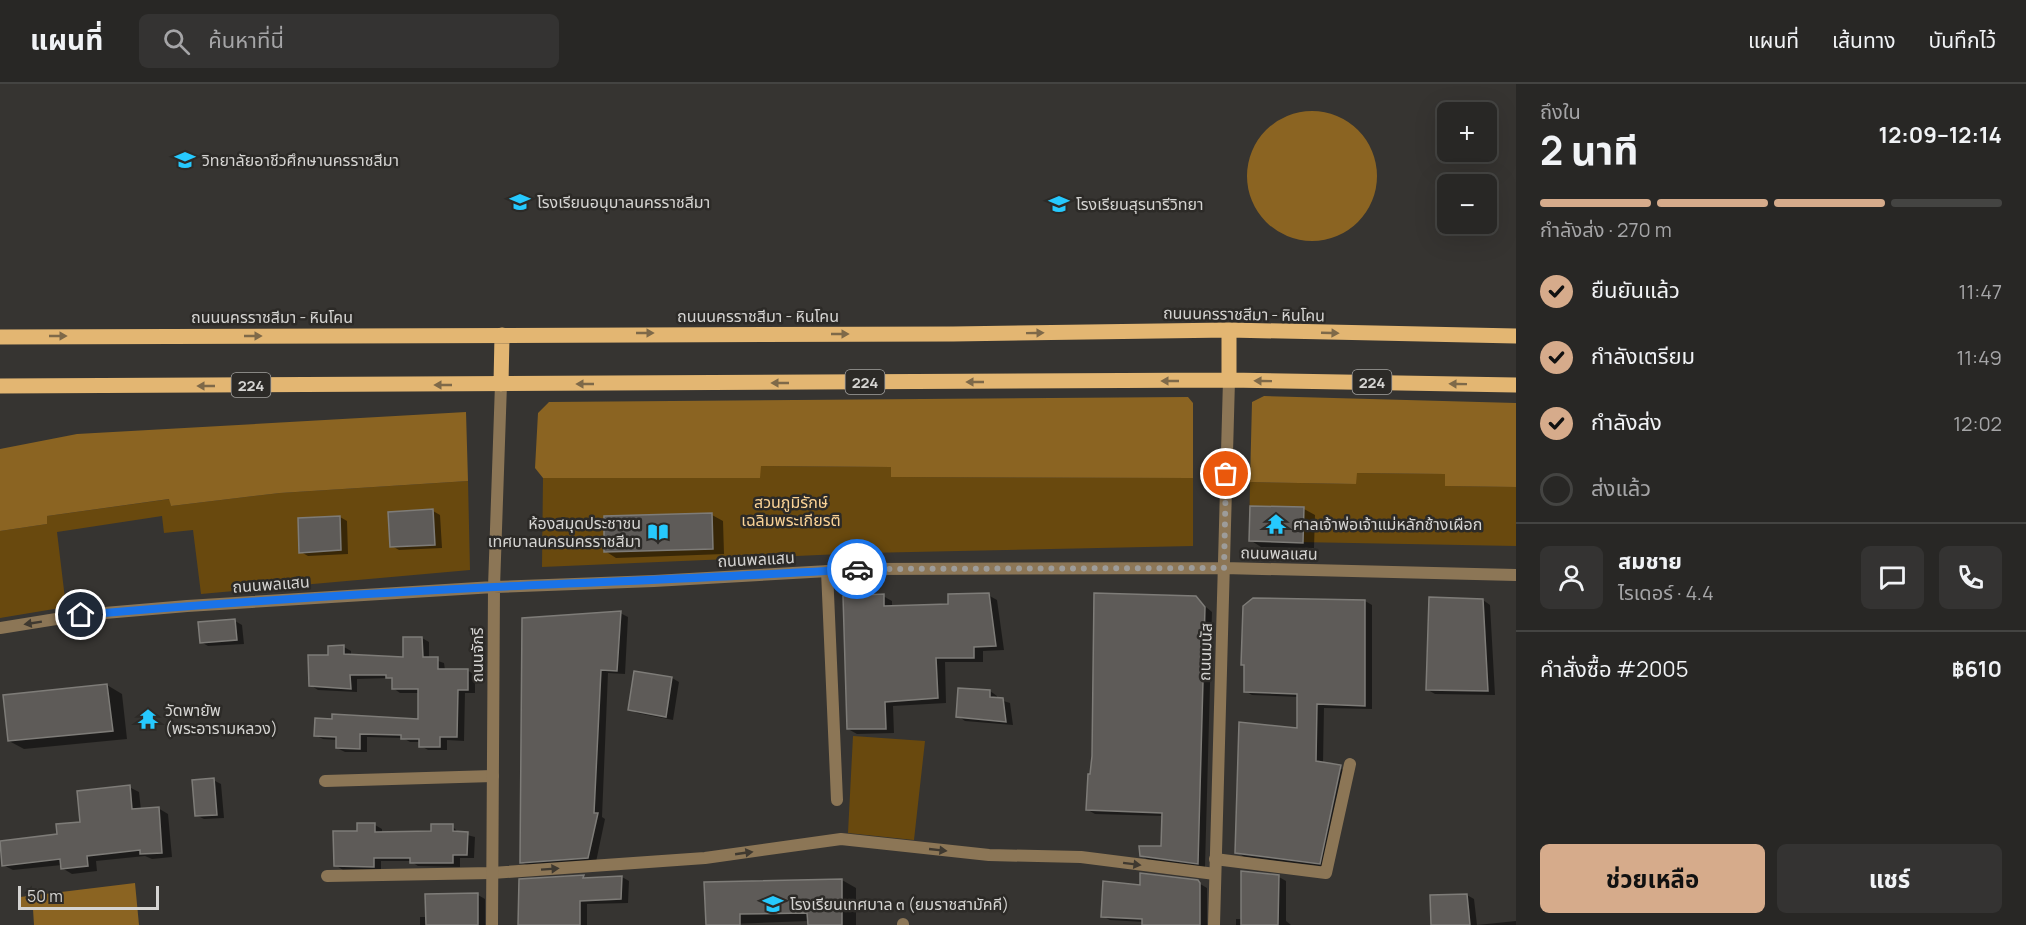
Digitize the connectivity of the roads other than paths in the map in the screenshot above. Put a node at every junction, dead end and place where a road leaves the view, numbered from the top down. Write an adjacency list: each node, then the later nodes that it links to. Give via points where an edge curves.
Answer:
1 (1229, 330): 2 (main road, ถนนนครราชสีมา - หินโคน, one-way to 1); 3 (main road, ถนนนครราชสีมา - หินโคน, one-way to 3); 5 (main road)
2 (502, 335): 4 (main road, ถนนนครราชสีมา - หินโคน, one-way to 2); 6 (main road)
3 (1516, 336)
4 (0, 337)
5 (1229, 380): 6 (main road, 224, one-way to 6); 7 (main road, 224, one-way to 5); 9 (street, ถนนมนัส)
6 (501, 384): 8 (main road, 224, one-way to 8); 12 (street, ถนนจักรี)
7 (1516, 385)
8 (0, 386)
9 (1224, 568): 10 (street, ถนนพลแสน); 11 (street, ถนนพลแสน); 18 (street, ถนนมนัส)
10 (827, 571): 12 (street, ถนนพลแสน); 17 (street)
11 (1516, 575)
12 (494, 587): 13 (street, ถนนพลแสน, one-way to 13, via 187,606 81,615); 15 (street, ถนนจักรี)
13 (0, 628)
14 (1350, 764): 18 (street, via 1326,873)
15 (493, 776): 16 (street); 19 (street, ถนนจักรี)
16 (325, 781)
17 (837, 800)
18 (1215, 859): 20 (street, ถนนมนัส)
19 (492, 873): 20 (street, one-way to 20, via 705,858 841,839 989,855 1081,857); 21 (street); 22 (street, ถนนจักรี)
20 (1215, 874): 23 (street, ถนนมนัส)
21 (327, 876)
22 (492, 925)
23 (1214, 925)

